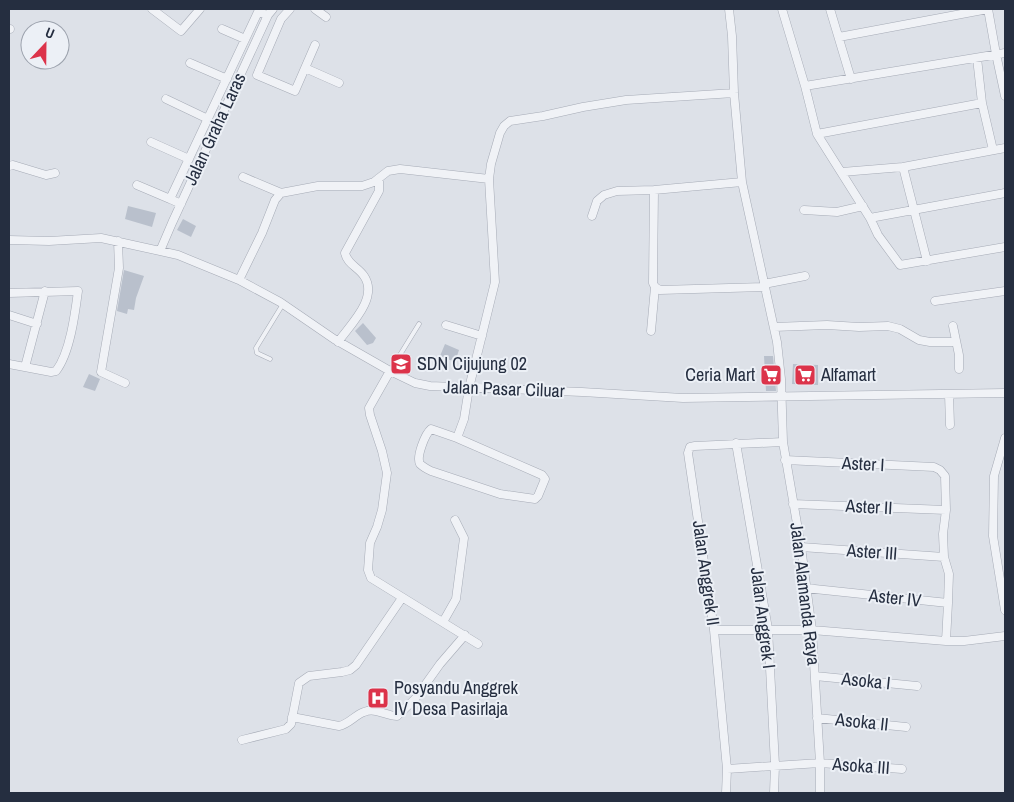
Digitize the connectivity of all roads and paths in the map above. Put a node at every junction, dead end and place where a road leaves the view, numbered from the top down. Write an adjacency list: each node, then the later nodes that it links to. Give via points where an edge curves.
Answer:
1 (152, 9): 2 (street, via 181,31)
2 (200, 9)
3 (290, 9): 19 (street, Jalan Graha Laras, via 281,18 257,75 296,91)
4 (315, 9): 10 (street)
5 (729, 9): 24 (street, Jalan Alamanda Raya)
6 (782, 9): 23 (street)
7 (830, 9): 12 (street)
8 (988, 9): 12 (street); 16 (street)
9 (270, 12): 13 (street, via 258,12); 47 (street, Jalan Graha Laras)
10 (326, 17)
11 (222, 29): 13 (street)
12 (839, 37): 21 (street)
13 (245, 40): 20 (street)
14 (315, 45): 19 (street, Jalan Graha Laras)
15 (1005, 52): 16 (street)
16 (996, 54): 17 (street); 25 (street)
17 (978, 58): 21 (street); 27 (street)
18 (190, 63): 20 (street)
19 (305, 68): 22 (street)
20 (227, 79): 28 (street)
21 (851, 79): 23 (street)
22 (339, 83)
23 (805, 86): 29 (street)
24 (734, 93): 40 (street, via 626,100 510,121 500,133 490,164); 41 (street, Jalan Alamanda Raya)
25 (1005, 96)
26 (166, 99): 28 (street)
27 (982, 103): 29 (street); 32 (street)
28 (208, 119): 33 (street)
29 (817, 134): 37 (street)
30 (152, 142): 33 (street)
31 (1005, 148): 32 (street)
32 (992, 150): 35 (street)
33 (189, 158): 46 (street)
34 (9, 166): 36 (street, via 46,175)
35 (903, 167): 37 (street); 50 (street)
36 (55, 172)
37 (842, 172): 48 (street)
38 (243, 177): 44 (street)
39 (379, 178): 40 (street, via 388,171 400,169); 44 (street, via 362,186 318,186); 75 (street, via 379,190 344,253 346,260 365,277 368,295)
40 (489, 179): 74 (street, via 495,282)
41 (742, 182): 43 (street); 60 (street, Jalan Alamanda Raya)
42 (137, 185): 46 (street)
43 (654, 190): 51 (street, via 617,191 604,195 597,201); 61 (street)
44 (281, 193): 59 (street)
45 (1005, 193): 50 (street)
46 (170, 199): 47 (street)
47 (181, 204): 56 (street, Jalan Graha Laras)
48 (863, 206): 49 (street, via 837,212); 52 (street)
49 (804, 210)
50 (914, 210): 52 (street); 57 (street)
51 (592, 216)
52 (870, 218): 57 (street, via 900,265)
53 (9, 240): 54 (street, Jalan Pasar Ciluar, via 100,238)
54 (118, 241): 56 (street, Jalan Pasar Ciluar); 82 (street, via 119,268 101,372)
55 (1005, 247): 57 (street)
56 (160, 251): 59 (street, Jalan Pasar Ciluar)
57 (927, 261)
58 (805, 276): 60 (street)
59 (239, 280): 66 (street, Jalan Pasar Ciluar)
60 (765, 286): 61 (street); 72 (street, Jalan Alamanda Raya)
61 (655, 288): 73 (street)
62 (1005, 291): 65 (street)
63 (45, 292): 64 (street); 68 (street); 79 (street, via 81,292 60,367 56,372)
64 (9, 293)
65 (934, 301)
66 (283, 304): 75 (street, Jalan Pasar Ciluar); 77 (lane, via 256,348 257,353)
67 (9, 315): 68 (street)
68 (37, 324): 79 (street)
69 (419, 324): 81 (lane)
70 (446, 325): 74 (street)
71 (953, 326): 76 (street)
72 (774, 327): 76 (street, via 888,326 919,340); 86 (street, Jalan Alamanda Raya)
73 (651, 331)
74 (482, 336): 83 (street)
75 (338, 342): 81 (street, Jalan Pasar Ciluar)
76 (956, 342): 80 (street)
77 (270, 359)
78 (9, 364): 79 (street)
79 (25, 367)
80 (959, 369)
81 (390, 372): 83 (street, Jalan Pasar Ciluar, via 415,383); 99 (street, via 369,408 386,473 382,510 370,543 368,570 371,578)
82 (124, 383)
83 (469, 388): 86 (street, Jalan Pasar Ciluar, via 683,398); 88 (street)
84 (1005, 393): 85 (street, Jalan Pasar Ciluar)
85 (949, 394): 86 (street, Jalan Pasar Ciluar); 87 (street)
86 (781, 396): 90 (street, Jalan Alamanda Raya)
87 (950, 425)
88 (457, 438): 88 (street, via 435,429 428,431 418,458 422,466 500,494 537,498 544,476)
89 (1005, 438): 101 (street, via 993,487 992,536)
90 (783, 442): 91 (street, Jalan Anggrek II); 92 (street, Jalan Alamanda Raya)
91 (736, 443): 103 (street, Jalan Anggrek I); 104 (street, Jalan Anggrek II, via 695,446 688,453)
92 (785, 460): 93 (street, Jalan Alamanda Raya); 94 (street, Aster I, via 934,467 944,476)
93 (793, 504): 94 (street, Aster II); 96 (street, Jalan Alamanda Raya)
94 (946, 510): 97 (street)
95 (455, 520): 102 (street, via 464,538 456,598)
96 (801, 548): 97 (street, Aster III); 98 (street, Jalan Alamanda Raya)
97 (944, 557): 100 (street, via 949,574)
98 (805, 588): 100 (street, Aster IV); 105 (street, Jalan Alamanda Raya)
99 (402, 598): 102 (street); 112 (street, via 350,670 303,678)
100 (948, 603): 108 (street)
101 (1005, 610)
102 (443, 622): 106 (street)
103 (768, 629): 104 (street); 105 (street); 117 (street, Jalan Anggrek I)
104 (714, 630): 118 (street, Jalan Anggrek II)
105 (812, 630): 108 (street); 110 (street, Jalan Alamanda Raya)
106 (465, 635): 109 (street); 112 (street, via 397,716 375,710 364,711 339,726)
107 (1005, 636): 108 (street)
108 (946, 642)
109 (478, 644)
110 (815, 676): 111 (street, Asoka I); 113 (street, Jalan Alamanda Raya)
111 (917, 686)
112 (292, 717): 115 (street, via 286,729)
113 (818, 718): 114 (street, Asoka II); 116 (street, Jalan Alamanda Raya)
114 (906, 727)
115 (242, 740)
116 (820, 763): 117 (street, Asoka III); 119 (street, Asoka III); 122 (street, Jalan Alamanda Raya)
117 (774, 766): 118 (street, Asoka III); 121 (street, Jalan Anggrek I)
118 (727, 769): 120 (street, Jalan Anggrek II)
119 (902, 769)
120 (726, 793)
121 (774, 793)
122 (820, 793)

